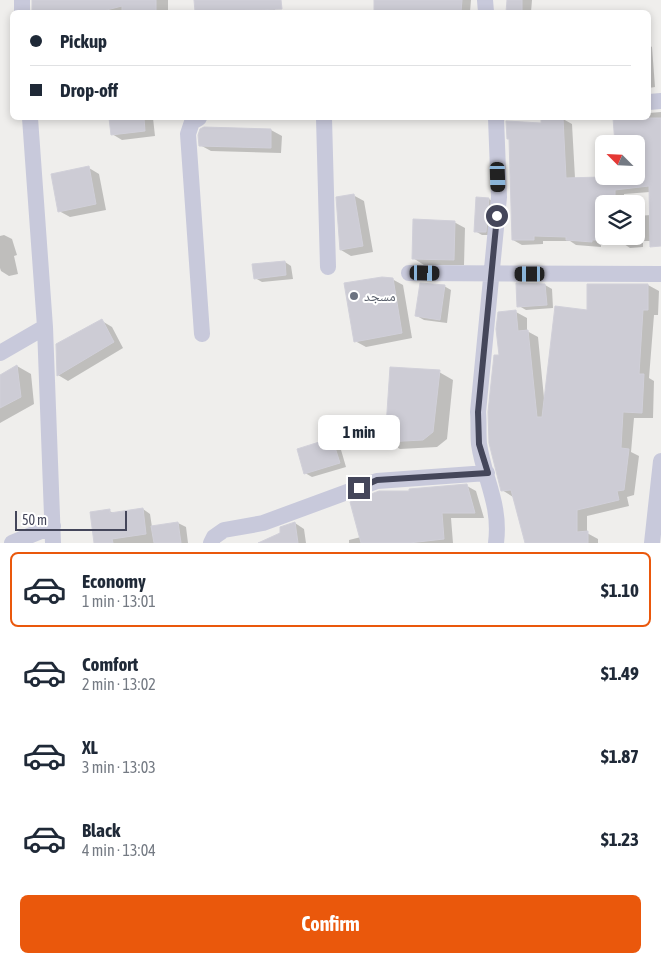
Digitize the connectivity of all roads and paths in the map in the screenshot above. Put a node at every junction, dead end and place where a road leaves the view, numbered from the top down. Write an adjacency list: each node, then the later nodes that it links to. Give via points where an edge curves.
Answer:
1 (30, 120): 9 (street)
2 (196, 120): 10 (street, via 188,134)
3 (324, 120): 5 (street)
4 (496, 120): 7 (street, via 499,197)
5 (328, 267)
6 (409, 273): 7 (street)
7 (492, 274): 8 (street); 13 (street, via 478,412 479,444)
8 (661, 274)
9 (45, 327): 11 (street); 14 (street)
10 (202, 334)
11 (0, 353)
12 (661, 461): 19 (street)
13 (488, 473): 17 (street, via 377,480 263,523 224,530); 18 (street, via 495,511)
14 (53, 526): 15 (street); 16 (street)
15 (12, 543)
16 (53, 543)
17 (210, 543)
18 (496, 543)
19 (652, 543)

